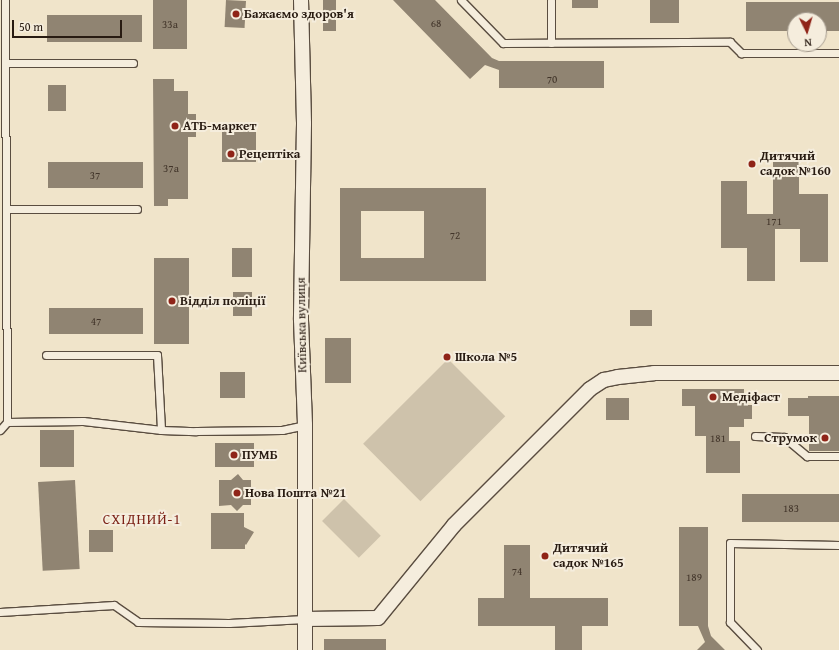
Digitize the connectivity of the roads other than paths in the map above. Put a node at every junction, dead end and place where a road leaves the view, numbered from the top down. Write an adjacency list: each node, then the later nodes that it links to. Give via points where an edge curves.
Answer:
1 (5, 0): 7 (lane)
2 (301, 0): 16 (street, Київська вулиця, via 304,124 301,320)
3 (461, 0): 5 (lane, via 503,43)
4 (551, 0): 5 (lane)
5 (551, 43): 6 (lane, via 730,42 741,53)
6 (839, 53)
7 (6, 63): 8 (lane); 9 (lane)
8 (133, 63)
9 (6, 209): 10 (lane); 12 (lane)
10 (137, 209)
11 (46, 355): 18 (lane, via 157,355)
12 (7, 368): 14 (lane); 15 (lane)
13 (839, 373): 23 (street, via 654,373 604,380 590,389 454,525 378,618)
14 (0, 374)
15 (7, 422): 17 (lane); 18 (lane, via 83,421)
16 (305, 425): 18 (lane, via 282,430); 23 (street, Київська вулиця)
17 (0, 430)
18 (161, 430)
19 (755, 436): 20 (lane, via 784,436 807,456)
20 (839, 456)
21 (839, 544): 25 (lane, via 730,543 730,622)
22 (0, 612): 23 (lane, via 114,605 138,622 229,623)
23 (305, 619): 24 (street, Київська вулиця)
24 (305, 650)
25 (757, 650)

